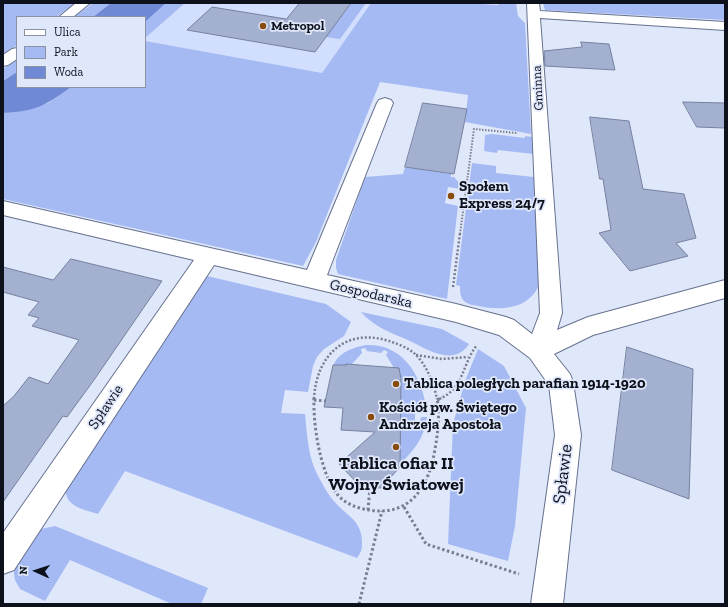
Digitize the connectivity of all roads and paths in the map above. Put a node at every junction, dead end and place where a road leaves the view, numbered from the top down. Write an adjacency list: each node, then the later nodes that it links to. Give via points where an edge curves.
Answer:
1 (84, 3): 3 (street)
2 (534, 8): 4 (street, Gminna); 8 (street, Gminna)
3 (66, 16)
4 (725, 26)
5 (16, 53): 6 (street)
6 (3, 62)
7 (385, 103): 11 (street)
8 (541, 136): 13 (path, via 474,129 452,286 459,298); 15 (street, Gminna, via 551,313)
9 (3, 208): 10 (street, Gospodarska)
10 (209, 255): 11 (street, Gospodarska); 25 (street, Spławie)
11 (314, 280): 13 (street, Gospodarska)
12 (725, 289): 15 (street, via 588,327)
13 (456, 314): 15 (street, Gospodarska, via 506,327)
14 (480, 341): 17 (path)
15 (538, 351): 28 (street, Spławie, via 561,382 568,435)
16 (416, 355): 17 (path, via 442,360); 18 (path, via 388,340 373,337 354,338 340,345 319,369); 19 (path, via 429,373)
17 (468, 357): 19 (path, via 462,378 455,390)
18 (314, 400): 20 (path); 23 (path, via 312,412 315,436 330,482 340,497 352,505)
19 (437, 400): 22 (path, via 436,446 430,475 418,494)
20 (326, 401)
21 (370, 487): 23 (path)
22 (404, 506): 24 (path); 26 (path, via 426,544)
23 (368, 510): 24 (path)
24 (382, 511): 27 (path)
25 (3, 559)
26 (518, 574)
27 (359, 604)
28 (547, 604)

